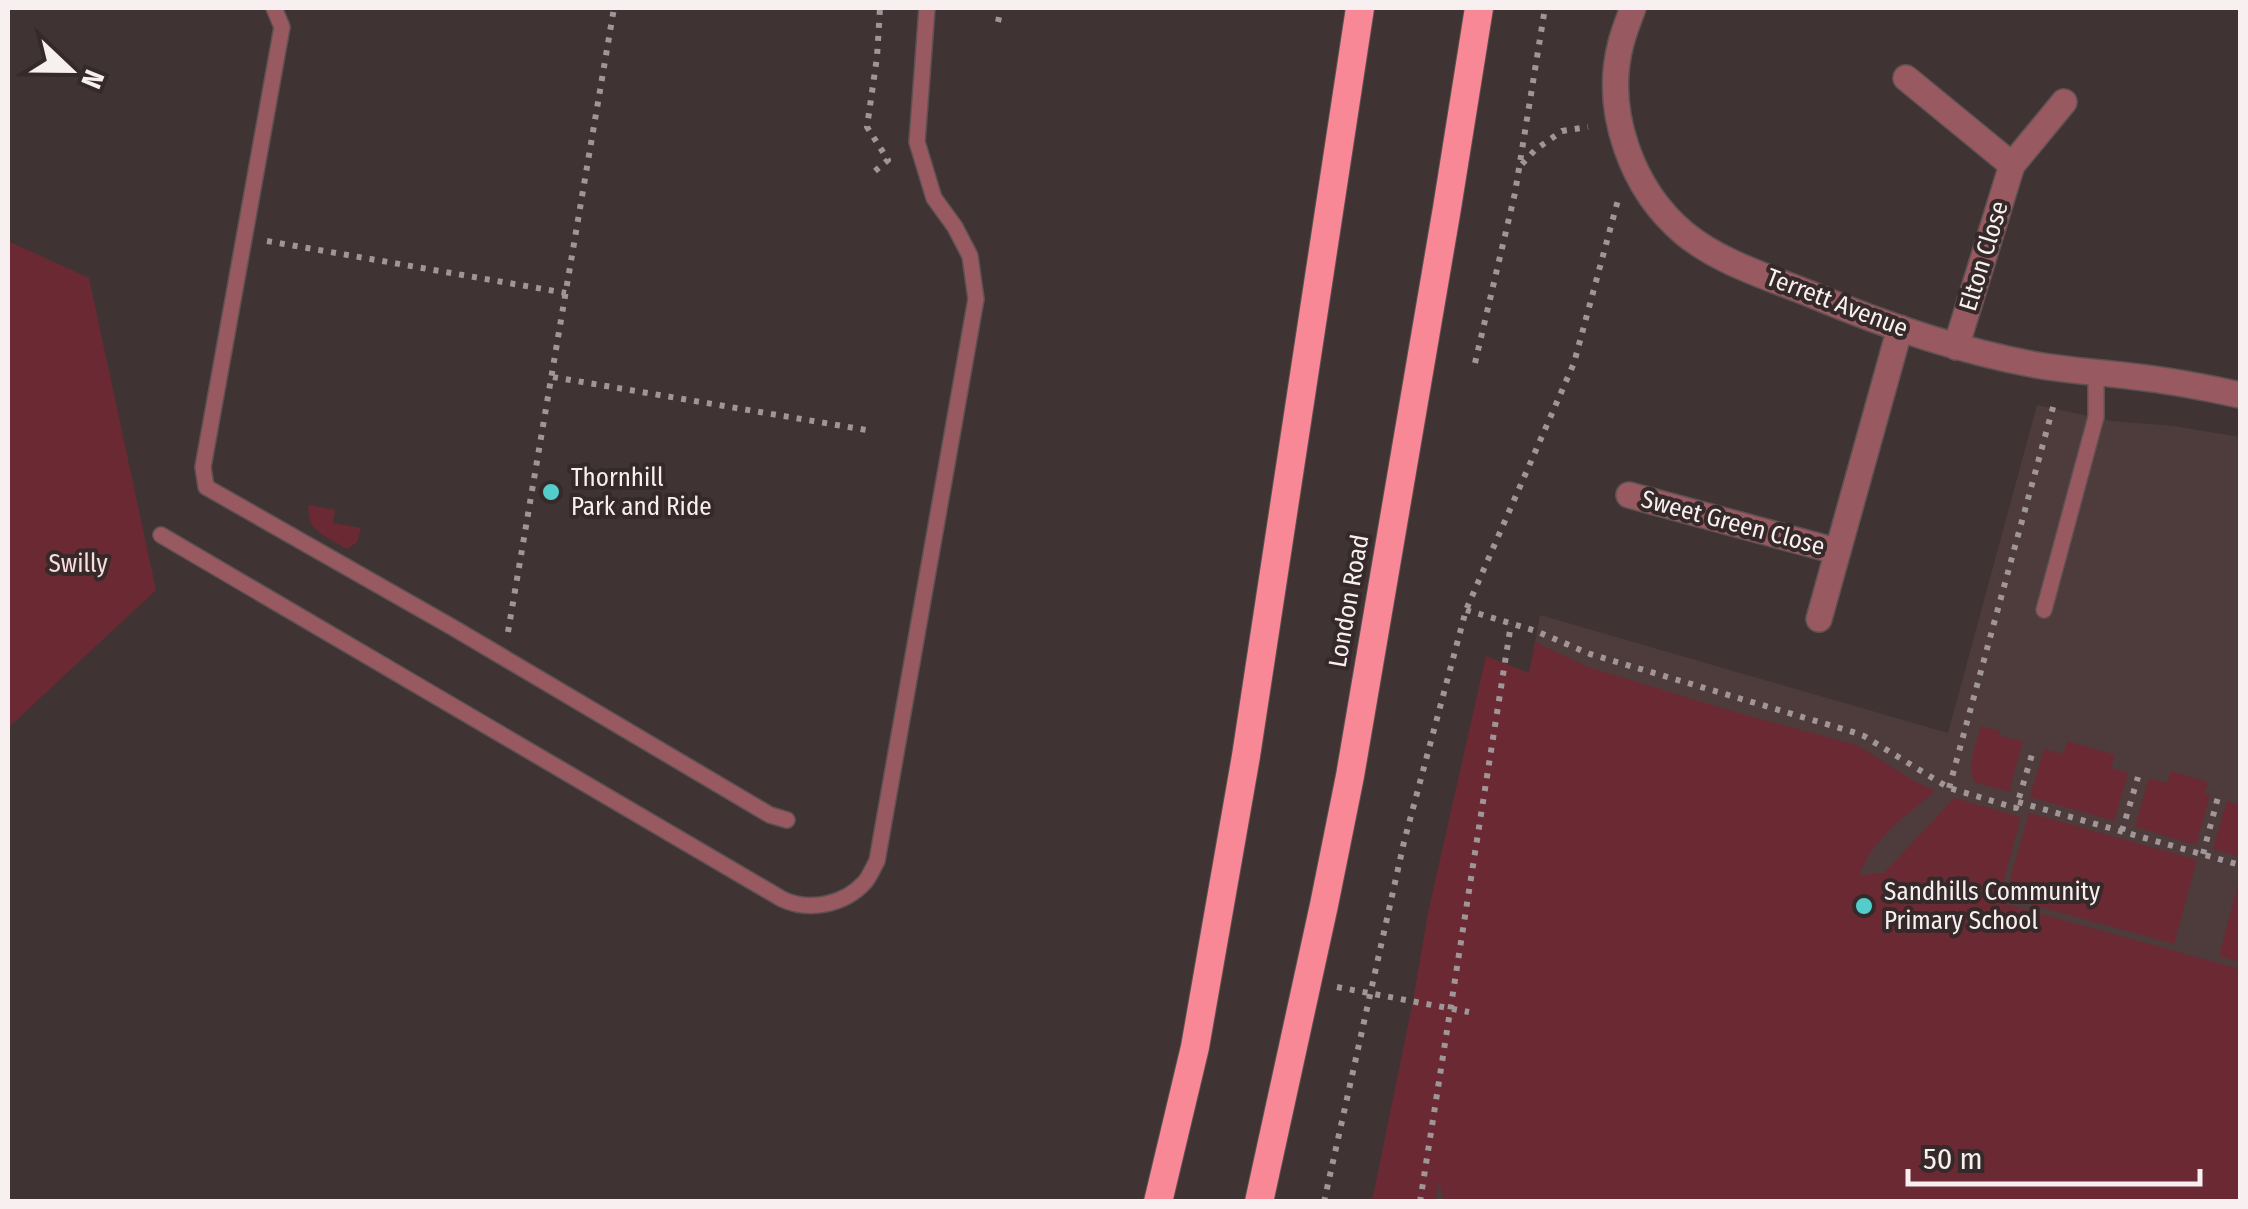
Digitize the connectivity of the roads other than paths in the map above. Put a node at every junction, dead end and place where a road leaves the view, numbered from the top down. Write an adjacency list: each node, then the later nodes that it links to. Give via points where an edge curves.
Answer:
1 (274, 8): 18 (lane, via 282,27 203,467 206,487)
2 (927, 8): 14 (lane, via 916,142 934,198 970,256 976,299 877,861 852,894 794,905)
3 (1360, 8): 19 (highway, via 1242,776 1195,1046)
4 (1478, 8): 20 (highway, London Road, via 1350,776)
5 (1633, 8): 9 (street, Terrett Avenue, via 1620,44 1618,105 1632,166 1664,214 1739,265)
6 (1906, 78): 8 (street)
7 (2064, 102): 8 (street, Elton Close)
8 (2012, 165): 10 (street, Elton Close)
9 (1900, 328): 10 (street, Terrett Avenue); 15 (street, Sweet Green Close)
10 (1956, 347): 11 (street, Terrett Avenue)
11 (2096, 373): 12 (street, Terrett Avenue); 16 (lane, via 2096,417)
12 (2240, 396)
13 (1629, 495): 15 (street, Sweet Green Close)
14 (160, 535)
15 (1836, 551): 17 (street, Sweet Green Close)
16 (2044, 610)
17 (1818, 619)
18 (787, 820)
19 (1158, 1202)
20 (1258, 1202)

